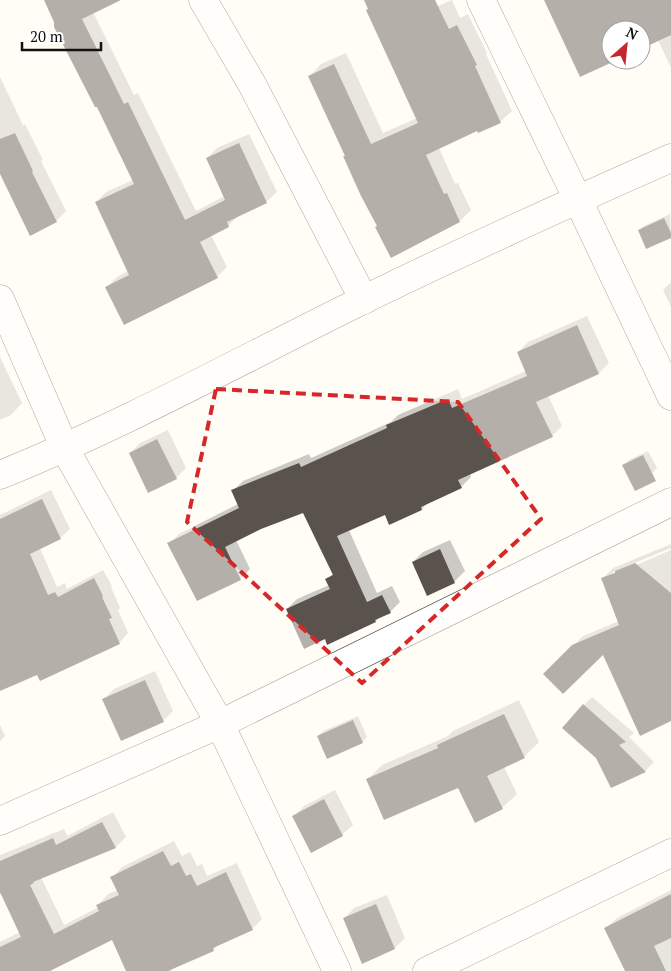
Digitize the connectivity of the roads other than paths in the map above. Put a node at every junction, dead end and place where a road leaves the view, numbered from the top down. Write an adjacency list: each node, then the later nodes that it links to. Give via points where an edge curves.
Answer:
1 (203, 0): 6 (street, via 252,86)
2 (481, 0): 4 (street)
3 (671, 158): 4 (street)
4 (578, 200): 6 (street); 7 (street)
5 (0, 299): 8 (street)
6 (364, 300): 8 (street)
7 (671, 396)
8 (65, 448): 9 (street); 11 (street)
9 (0, 475)
10 (671, 502): 11 (street)
11 (220, 724): 12 (street); 14 (street)
12 (0, 821)
13 (671, 853): 15 (street)
14 (337, 971)
15 (427, 971)

